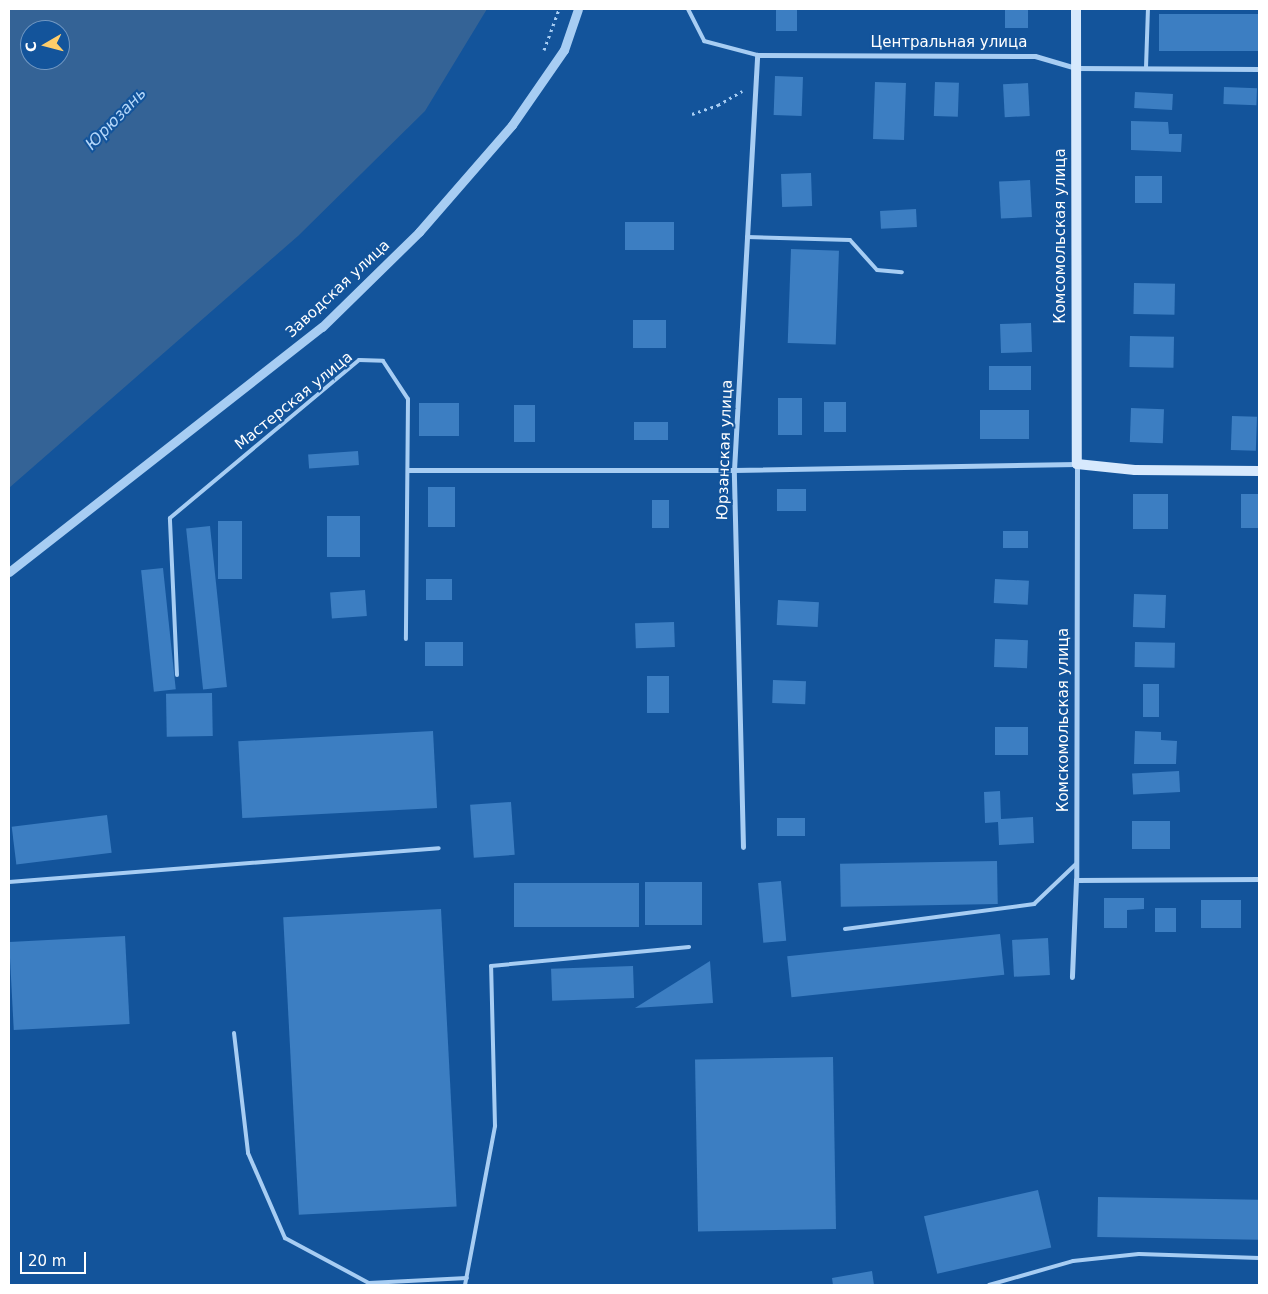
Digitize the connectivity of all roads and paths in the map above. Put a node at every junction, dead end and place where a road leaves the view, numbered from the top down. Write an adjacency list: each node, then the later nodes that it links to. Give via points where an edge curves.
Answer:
1 (559, 9): 6 (path)
2 (578, 9): 19 (street, Заводская улица, via 564,50 512,125 419,232 322,327)
3 (688, 9): 7 (lane, via 704,41)
4 (1076, 9): 8 (main road, Комсомольская улица)
5 (1148, 9): 9 (lane)
6 (542, 52)
7 (758, 54): 8 (street, Центральная улица, via 1035,56); 11 (street, Юрзанская улица)
8 (1076, 68): 9 (street, Центральная улица); 15 (main road, Комсомольская улица)
9 (1146, 68): 10 (street, Центральная улица)
10 (1259, 69)
11 (756, 79): 12 (path, via 729,99); 13 (street, Юрзанская улица)
12 (692, 114)
13 (747, 237): 14 (lane, via 850,240 877,270); 17 (street, Юрзанская улица)
14 (902, 272)
15 (1077, 464): 17 (street); 18 (main road, via 1135,470); 24 (street, Комскомольская улица)
16 (409, 470): 17 (street); 20 (lane, Мастерская улица); 21 (lane, Мастерская улица, via 408,399 383,361 359,360 170,518)
17 (734, 470): 22 (street, Юрзанская улица)
18 (1259, 471)
19 (9, 572)
20 (406, 639)
21 (177, 675)
22 (743, 847)
23 (439, 848): 27 (lane)
24 (1076, 864): 26 (street, Комскомольская улица); 28 (lane, via 1034,904)
25 (1259, 879): 26 (street)
26 (1076, 880): 30 (street, Комскомольская улица)
27 (9, 882)
28 (845, 929)
29 (689, 947): 33 (lane, via 491,966 495,1126)
30 (1072, 977)
31 (234, 1033): 33 (lane, via 248,1153 285,1238 369,1283)
32 (1259, 1258): 35 (lane, via 1138,1254 1073,1261)
33 (467, 1278): 34 (lane)
34 (465, 1285)
35 (989, 1285)

